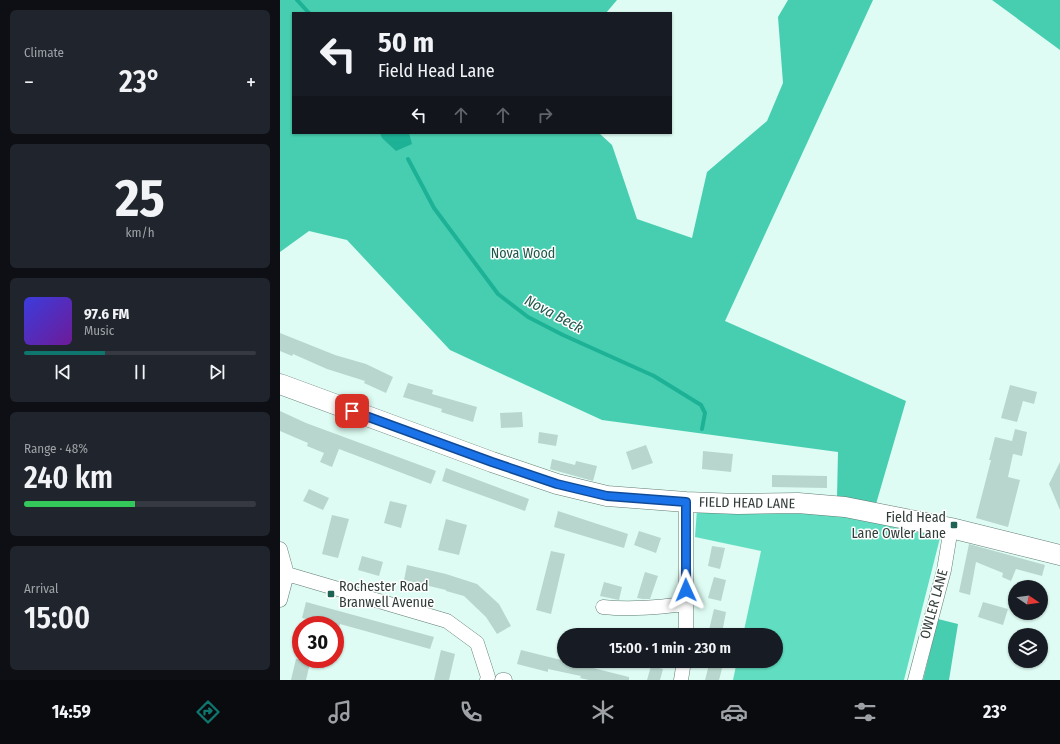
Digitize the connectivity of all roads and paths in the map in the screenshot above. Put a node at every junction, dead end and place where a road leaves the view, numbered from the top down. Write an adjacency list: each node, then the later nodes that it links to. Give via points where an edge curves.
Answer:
1 (280, 384): 2 (main road, FIELD HEAD LANE, via 557,484 607,496)
2 (686, 502): 3 (main road, FIELD HEAD LANE, via 798,503 845,507); 8 (street)
3 (951, 528): 5 (main road, FIELD HEAD LANE); 14 (street, OWLER LANE, via 944,570)
4 (280, 549): 6 (street)
5 (1060, 555)
6 (287, 574): 7 (street); 12 (street, via 447,621 477,643)
7 (280, 600)
8 (686, 604): 9 (street, via 655,608); 10 (street)
9 (603, 607)
10 (686, 628)
11 (683, 668): 13 (street)
12 (487, 680)
13 (681, 680)
14 (914, 680)

